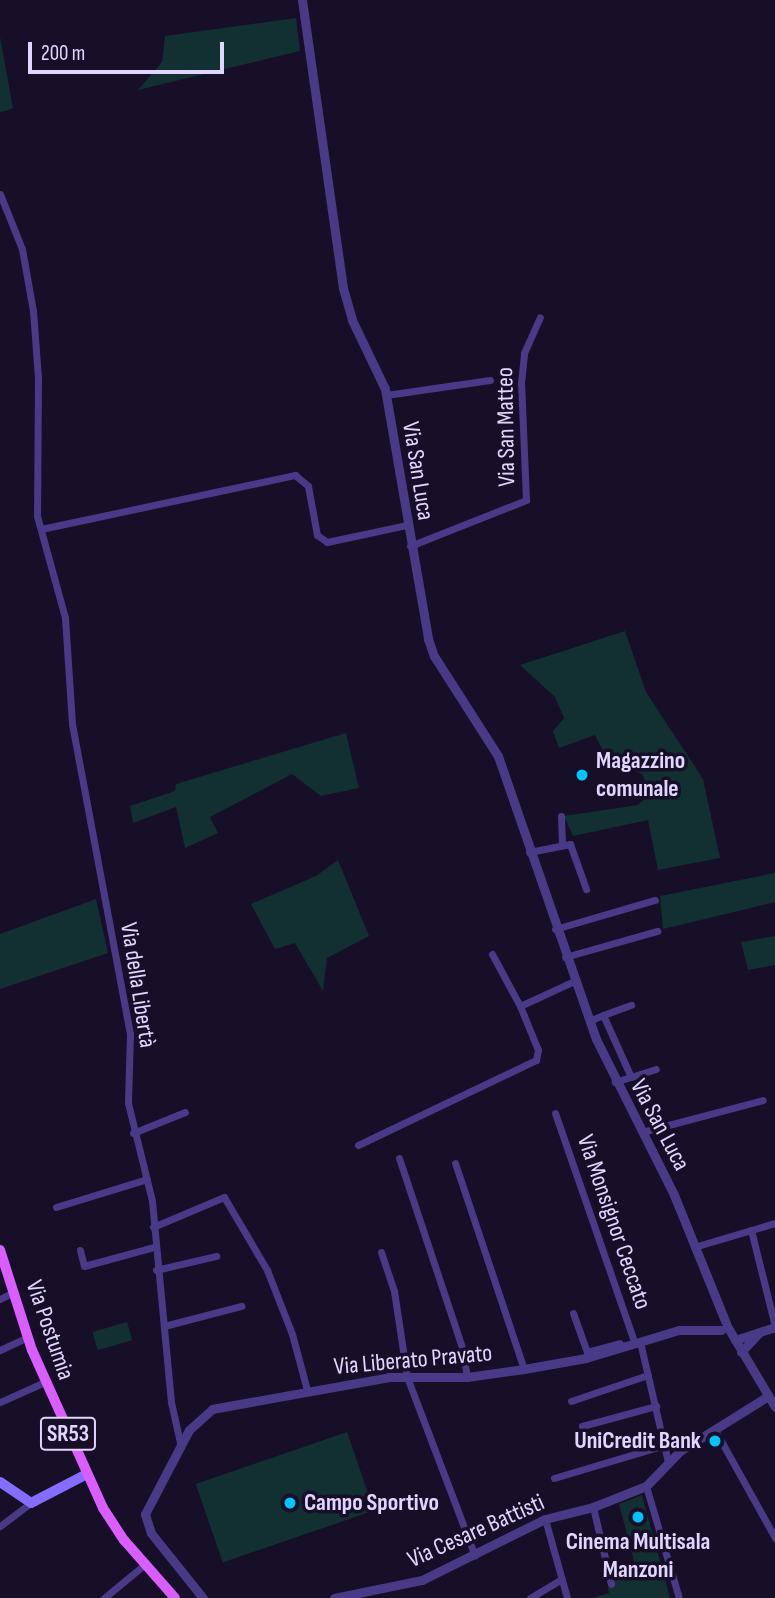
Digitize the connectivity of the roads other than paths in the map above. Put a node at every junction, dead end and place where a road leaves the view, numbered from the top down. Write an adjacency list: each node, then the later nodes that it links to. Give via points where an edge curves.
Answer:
1 (302, 0): 5 (street, Via San Luca, via 343,288 352,320 373,356)
2 (0, 194): 7 (street, Via della Libertà, via 22,249 33,311)
3 (540, 317): 8 (street, Via San Matteo, via 524,354 521,383 526,500)
4 (490, 380): 5 (street)
5 (386, 395): 6 (street, Via San Luca)
6 (407, 525): 7 (street, via 327,542 317,535 308,486 295,475); 8 (street, Via San Luca)
7 (41, 530): 30 (street, Via della Libertà, via 65,618 72,724 130,1034 128,1094)
8 (410, 546): 11 (street, Via San Luca, via 434,656 491,741)
9 (561, 816): 10 (street)
10 (562, 842): 11 (street); 12 (street, via 570,844)
11 (529, 853): 14 (street, Via San Luca)
12 (586, 889)
13 (655, 900): 14 (street)
14 (555, 929): 17 (street, Via San Luca)
15 (657, 931): 17 (street)
16 (492, 954): 19 (street)
17 (565, 957): 18 (street, Via San Luca)
18 (574, 981): 19 (street); 22 (street, Via San Luca)
19 (520, 1006): 31 (street, via 538,1050 536,1060)
20 (631, 1006): 21 (street)
21 (603, 1015): 22 (street); 24 (street)
22 (589, 1021): 25 (street, Via San Luca)
23 (656, 1069): 24 (street)
24 (631, 1077): 25 (street)
25 (615, 1082): 29 (street, Via San Luca)
26 (763, 1100): 29 (street)
27 (185, 1112): 30 (street)
28 (555, 1113): 56 (street, Via Monsignor Ceccato)
29 (642, 1132): 40 (street, Via San Luca)
30 (133, 1133): 34 (street, Via della Libertà)
31 (358, 1145)
32 (399, 1158): 62 (street, via 463,1350)
33 (455, 1163): 59 (street)
34 (147, 1180): 35 (street); 37 (street, Via della Libertà)
35 (56, 1207)
36 (775, 1223): 38 (street)
37 (153, 1227): 39 (street, Via della Libertà); 64 (street, via 224,1197 267,1270)
38 (751, 1230): 40 (street); 52 (street)
39 (154, 1247): 42 (street, via 84,1266); 45 (street, Via della Libertà)
40 (694, 1247): 51 (street, Via San Luca, via 720,1310)
41 (0, 1250): 46 (main road, Via Postumia / SR53)
42 (80, 1250)
43 (380, 1252): 61 (street, via 394,1291)
44 (216, 1256): 45 (street)
45 (156, 1270): 50 (street, Via della Libertà)
46 (14, 1292): 47 (street); 54 (main road, Via Postumia / SR53)
47 (0, 1299)
48 (241, 1306): 50 (street)
49 (573, 1313): 56 (street, via 587,1352)
50 (164, 1326): 73 (street, Via della Libertà, via 171,1402)
51 (721, 1326): 55 (street); 56 (street, Via Liberato Pravato, via 679,1330)
52 (775, 1327): 53 (street)
53 (760, 1332): 55 (street); 58 (street)
54 (28, 1337): 57 (street); 63 (main road, Via Postumia / SR53)
55 (734, 1339): 58 (street)
56 (636, 1342): 59 (street, Via Liberato Pravato); 60 (street, Via Monsignor Ceccato)
57 (0, 1350)
58 (741, 1352): 65 (street)
59 (524, 1369): 62 (street, Via Liberato Pravato)
60 (648, 1375): 66 (street); 68 (street, Via Monsignor Ceccato)
61 (407, 1377): 62 (street, Via Liberato Pravato); 64 (street, Via Liberato Pravato); 84 (street)
62 (467, 1377)
63 (45, 1382): 67 (street); 75 (main road, Via Postumia / SR53)
64 (307, 1390): 73 (street, Via Liberato Pravato, via 212,1409 189,1430)
65 (768, 1396): 69 (street); 71 (street, Via Cesare Battisti)
66 (571, 1401)
67 (0, 1402)
68 (656, 1406): 70 (street); 72 (street, Via Monsignor Ceccato)
69 (775, 1406)
70 (582, 1426)
71 (715, 1430): 74 (street, Via Cesare Battisti); 83 (street)
72 (665, 1445): 74 (street, Via Monsignor Ceccato); 76 (street)
73 (181, 1448): 90 (street, Via Liberato Pravato, via 146,1510 146,1525)
74 (668, 1462): 78 (street, Via Cesare Battisti)
75 (87, 1474): 79 (main road); 85 (main road, Via Postumia / SR53, via 109,1518)
76 (555, 1478)
77 (0, 1482): 79 (main road)
78 (646, 1486): 80 (street, Via Cesare Battisti); 94 (street)
79 (31, 1503): 82 (street)
80 (593, 1507): 81 (street, Via Cesare Battisti); 87 (street)
81 (545, 1519): 84 (street, Via Cesare Battisti); 86 (street)
82 (0, 1526)
83 (775, 1538)
84 (475, 1556): 91 (street, Via Cesare Battisti, via 422,1580)
85 (144, 1565): 88 (street); 89 (main road, Via Postumia / SR53)
86 (562, 1579): 92 (street); 93 (street)
87 (611, 1584)
88 (104, 1598)
89 (175, 1598)
90 (203, 1598)
91 (334, 1598)
92 (530, 1598)
93 (567, 1598)
94 (678, 1598)

